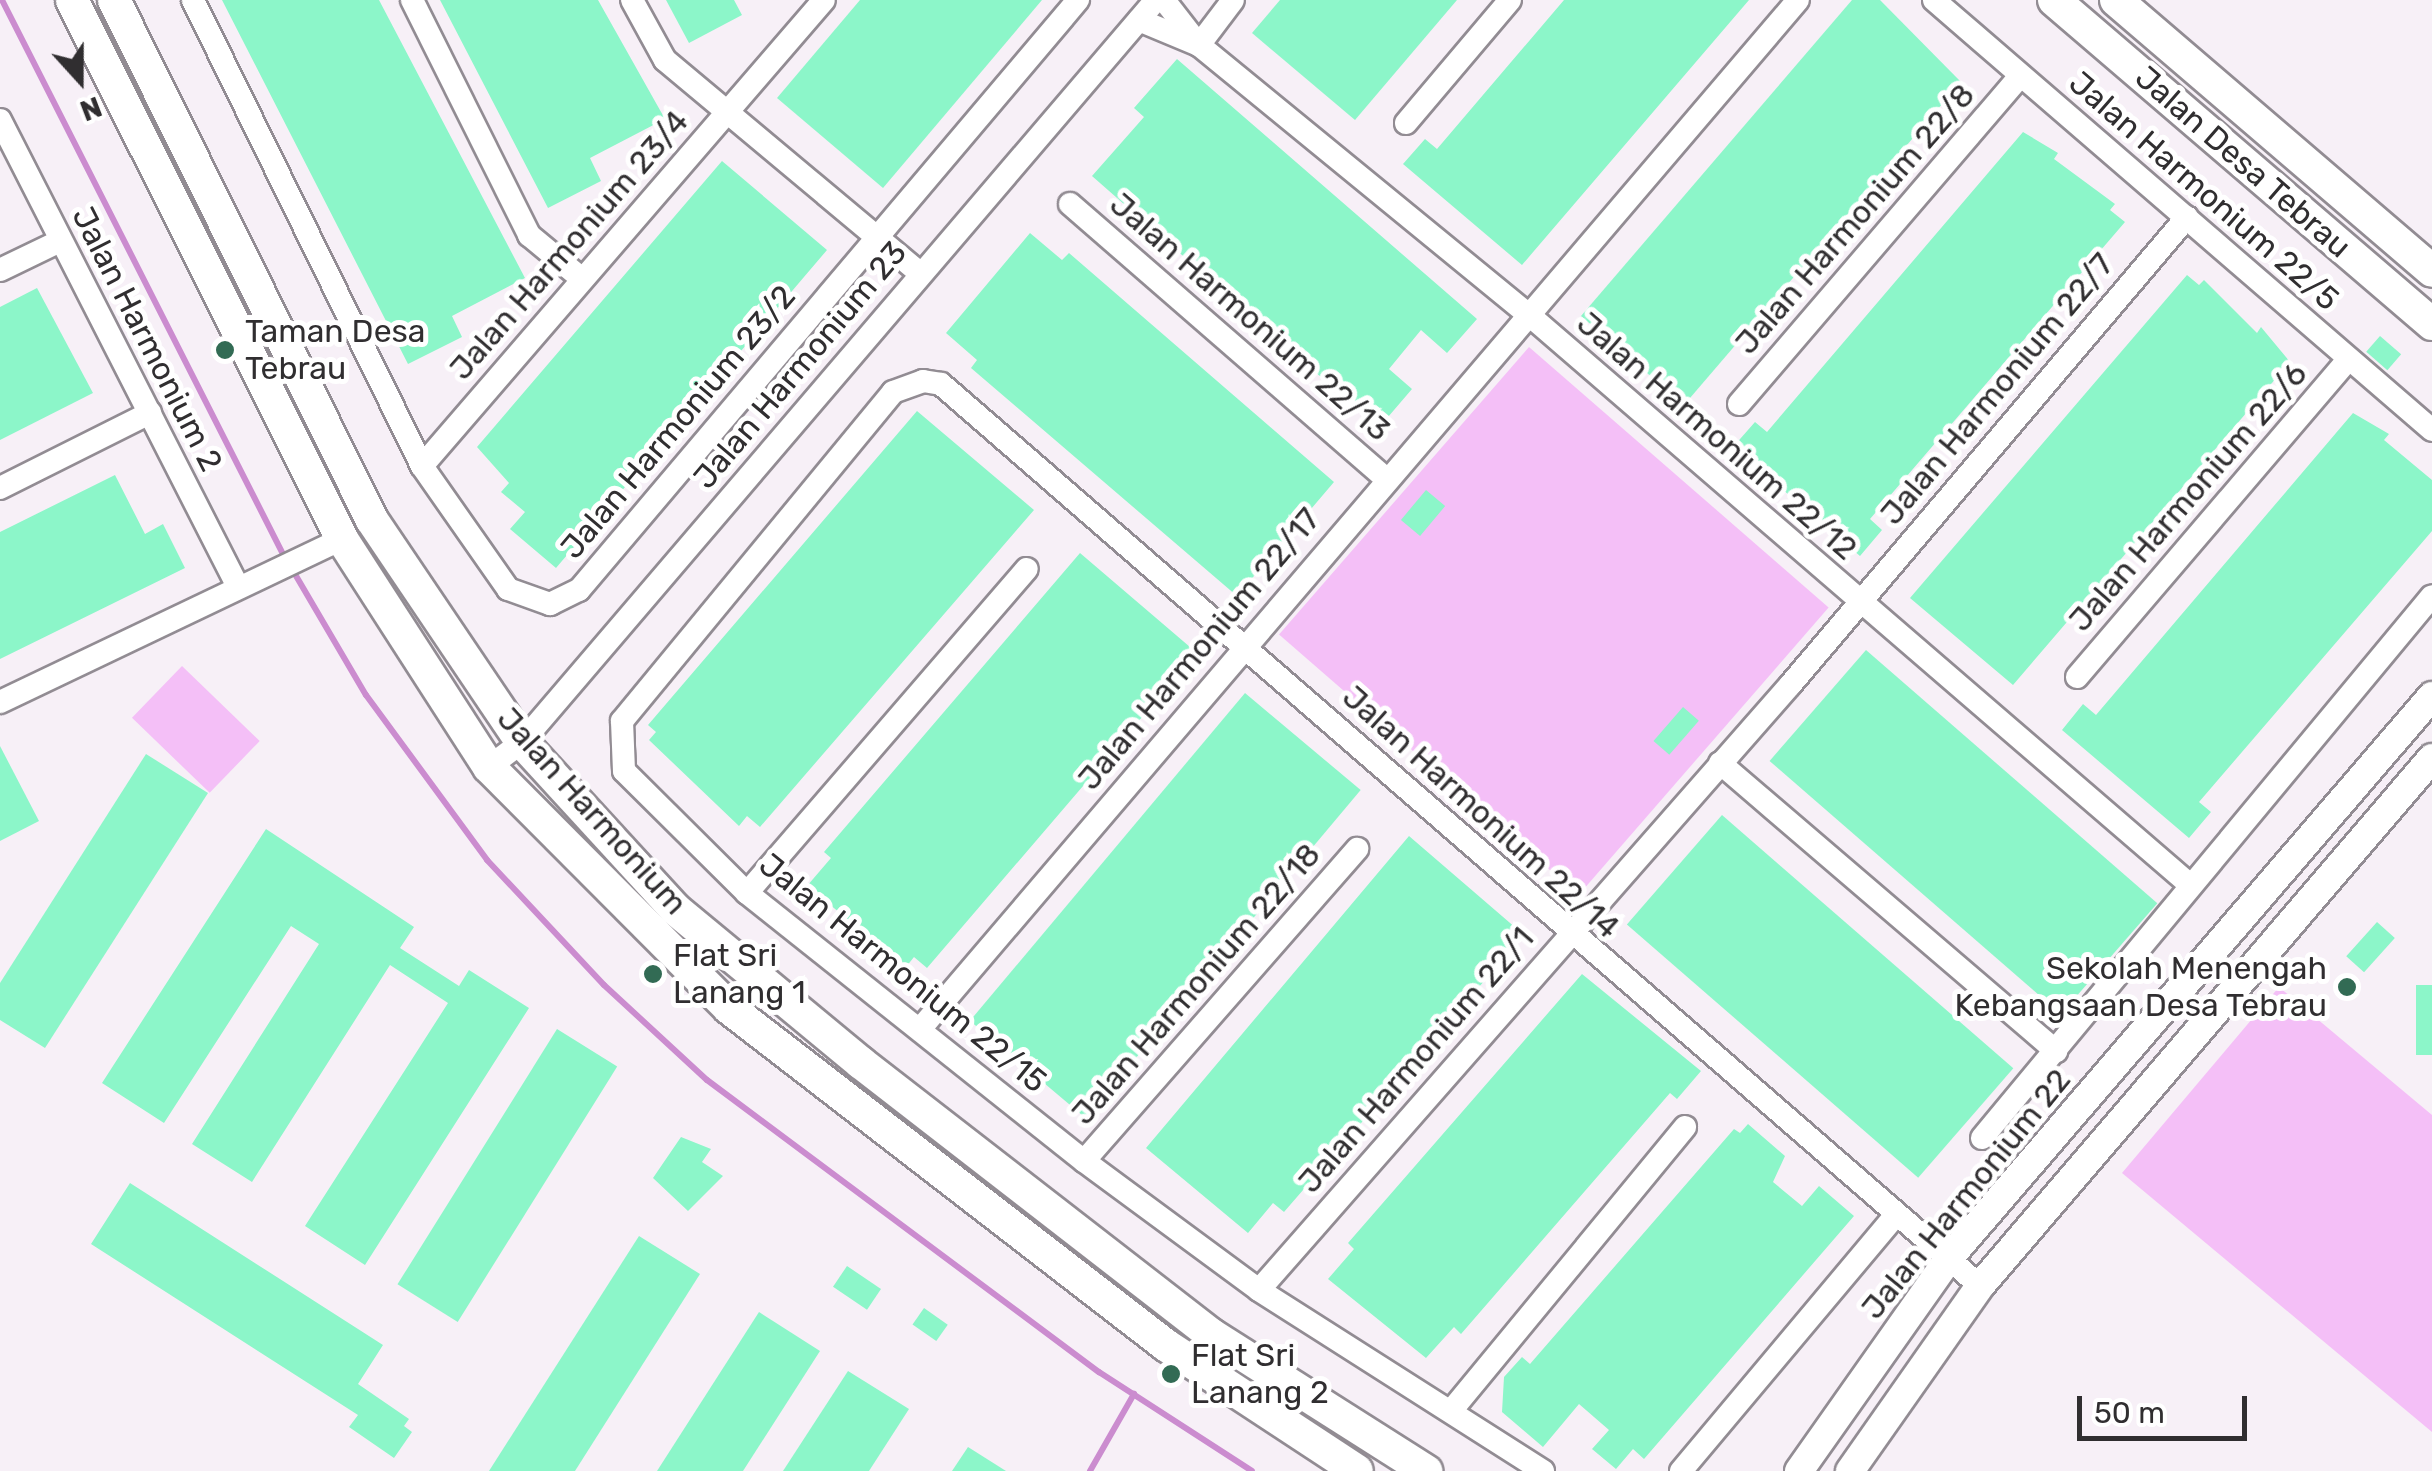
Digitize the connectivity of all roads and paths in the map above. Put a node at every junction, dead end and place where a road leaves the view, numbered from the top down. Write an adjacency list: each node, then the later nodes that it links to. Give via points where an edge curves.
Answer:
1 (72, 0): 40 (main road, Jalan Harmonium)
2 (114, 0): 49 (main road, Jalan Harmonium, via 372,520)
3 (194, 0): 37 (street)
4 (412, 0): 29 (street, via 529,235)
5 (632, 0): 19 (street, via 665,60)
6 (824, 0): 19 (street, Jalan Harmonium 23/4)
7 (1078, 0): 24 (street, Jalan Harmonium 23/2)
8 (1156, 0): 16 (street, Jalan Harmonium 23)
9 (1164, 0): 17 (street, Jalan Harmonium 22/12)
10 (1233, 0): 17 (street)
11 (1510, 0): 21 (street)
12 (1798, 0): 30 (street, Jalan Harmonium 22/17)
13 (1934, 0): 18 (street, Jalan Harmonium 22/5)
14 (2054, 0): 31 (main road, Jalan Desa Tebrau)
15 (2116, 0): 27 (main road, Jalan Desa Tebrau)
16 (1139, 20): 17 (street, Jalan Harmonium 22/12); 28 (street, Jalan Harmonium 23)
17 (1198, 45): 30 (street, Jalan Harmonium 22/12)
18 (2020, 76): 23 (street, Jalan Harmonium 22/5); 34 (street, Jalan Harmonium 22/8)
19 (726, 112): 24 (street); 29 (street, Jalan Harmonium 23/4)
20 (0, 120): 25 (street, Jalan Harmonium 2)
21 (1406, 123)
22 (1070, 204): 38 (street, Jalan Harmonium 22/13)
23 (2186, 218): 32 (street, Jalan Harmonium 22/5); 44 (street, Jalan Harmonium 22/7)
24 (877, 236): 28 (street); 37 (street, Jalan Harmonium 23/2, via 571,597 540,604 508,590)
25 (60, 241): 26 (street); 35 (street, Jalan Harmonium 2)
26 (0, 270)
27 (2432, 271)
28 (920, 274): 49 (street, Jalan Harmonium 23)
29 (582, 279): 37 (street, Jalan Harmonium 23/4)
30 (1528, 314): 38 (street, Jalan Harmonium 22/17); 44 (street, Jalan Harmonium 22/12)
31 (2432, 324)
32 (2349, 359): 36 (street, Jalan Harmonium 22/5); 46 (street, Jalan Harmonium 22/6)
33 (941, 384): 45 (street, Jalan Harmonium 22/14); 55 (street, Jalan Harmonium 22/15, via 892,392 622,721 624,770)
34 (1739, 404)
35 (150, 413): 39 (street); 42 (street, Jalan Harmonium 2)
36 (2432, 430)
37 (422, 466)
38 (1387, 480): 45 (street, Jalan Harmonium 22/17)
39 (0, 488)
40 (342, 539): 42 (street); 52 (main road, Jalan Harmonium)
41 (1027, 568): 55 (street)
42 (238, 587): 48 (street)
43 (2432, 596): 54 (street)
44 (1859, 603): 51 (street, Jalan Harmonium 22/1); 54 (street, Jalan Harmonium 22/12)
45 (1244, 645): 56 (street, Jalan Harmonium 22/14); 57 (street, Jalan Harmonium 22/17)
46 (2077, 677)
47 (2432, 696): 63 (street, Jalan Harmonium 22)
48 (0, 702)
49 (522, 742): 52 (street, Jalan Harmonium 23); 68 (main road, Jalan Harmonium, via 675,908 862,1063 1212,1334)
50 (2432, 758): 64 (street)
51 (1720, 763): 56 (street, Jalan Harmonium 22/1); 58 (street)
52 (489, 767): 67 (main road, Jalan Harmonium, via 729,1008 1167,1346)
53 (1357, 849): 61 (street, Jalan Harmonium 22/18)
54 (2188, 883): 58 (street, via 2178,910)
55 (747, 893): 57 (street, Jalan Harmonium 22/15)
56 (1569, 935): 62 (street, Jalan Harmonium 22/14); 65 (street, Jalan Harmonium 22/1)
57 (921, 1028): 61 (street, Jalan Harmonium 22/15)
58 (2056, 1051): 60 (street)
59 (1685, 1127): 66 (street)
60 (1982, 1138)
61 (1084, 1161): 65 (street, Jalan Harmonium 22/15)
62 (1896, 1215): 63 (street, Jalan Harmonium 22/14); 70 (street)
63 (1950, 1258): 64 (street, Jalan Harmonium 22/14); 71 (street, Jalan Harmonium 22)
64 (1980, 1286): 72 (street)
65 (1259, 1290): 66 (street, Jalan Harmonium 22/15)
66 (1451, 1411): 69 (street, Jalan Harmonium 22/15)
67 (1358, 1471)
68 (1426, 1471)
69 (1543, 1471)
70 (1681, 1471)
71 (1799, 1471)
72 (1850, 1471)

